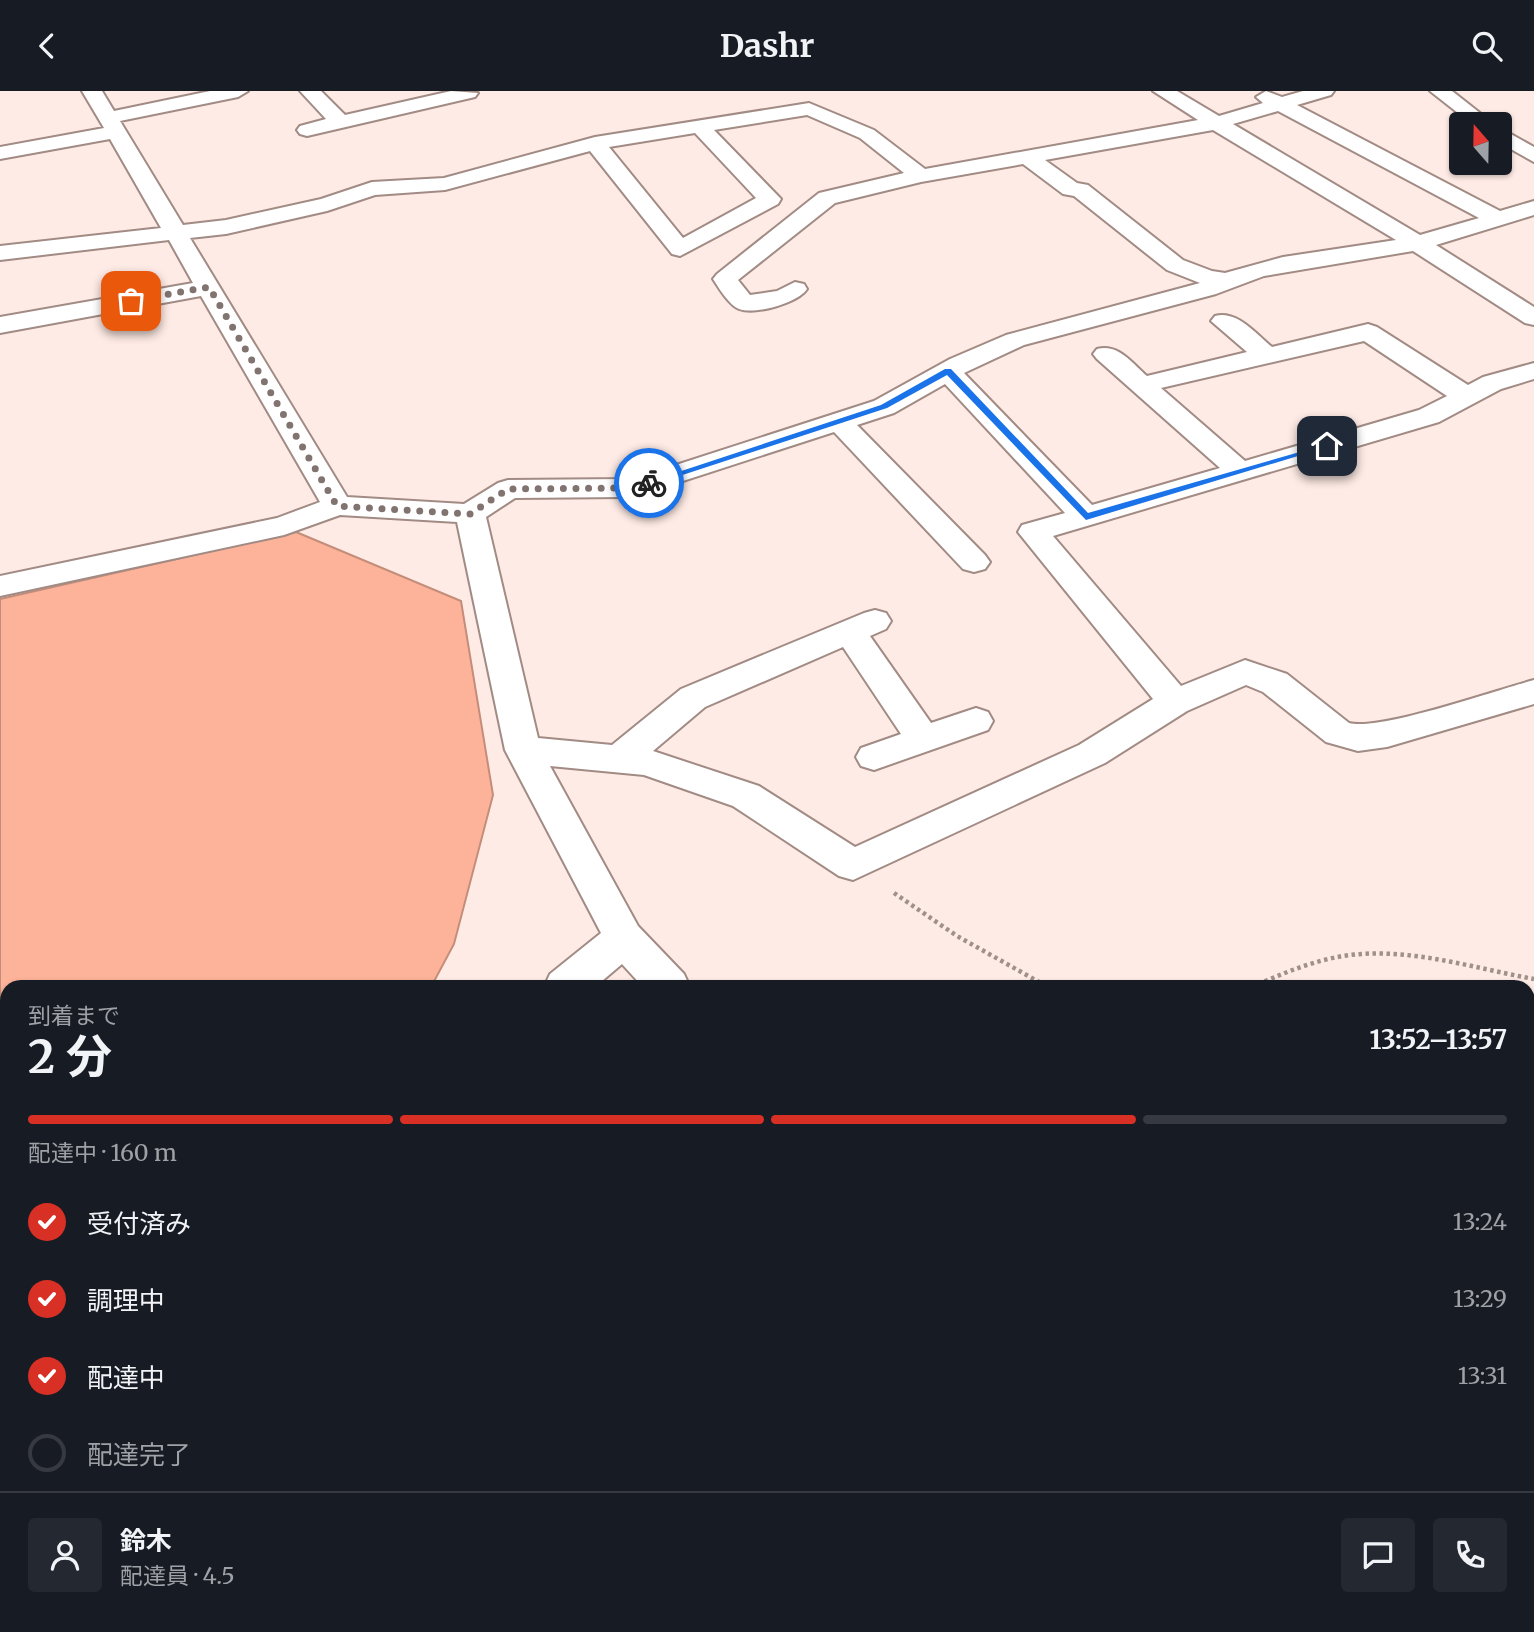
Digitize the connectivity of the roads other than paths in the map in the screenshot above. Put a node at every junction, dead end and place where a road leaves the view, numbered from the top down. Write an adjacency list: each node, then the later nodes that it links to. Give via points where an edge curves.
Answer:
1 (92, 91): 13 (street)
2 (238, 91): 13 (street)
3 (310, 91): 11 (street)
4 (1163, 91): 12 (street)
5 (1255, 91): 9 (street)
6 (1324, 91): 9 (street)
7 (1440, 91): 10 (street)
8 (468, 93): 11 (street)
9 (1278, 104): 12 (street); 23 (street)
10 (1468, 112)
11 (340, 122): 15 (street)
12 (1216, 123): 20 (street); 25 (street)
13 (112, 125): 18 (street); 24 (street)
14 (700, 127): 17 (street); 17 (street, via 770,199 680,249); 21 (street, via 809,109 867,134)
15 (307, 130)
16 (1512, 142): 19 (street)
17 (595, 143): 24 (street, via 446,184 372,189 238,224)
18 (0, 153)
19 (1534, 156)
20 (1028, 158): 21 (street); 27 (street, via 1071,189 1080,190 1189,274)
21 (921, 176): 29 (street, via 827,198 725,279 744,303 784,297)
22 (1534, 208): 23 (street)
23 (1496, 218): 25 (street)
24 (177, 230): 26 (street); 28 (street)
25 (1417, 243): 27 (street, via 1303,261); 30 (street)
26 (0, 253)
27 (1226, 280): 36 (street, via 1015,340)
28 (209, 287): 32 (street); 41 (street)
29 (795, 289)
30 (1534, 318)
31 (1224, 321): 34 (street)
32 (0, 325)
33 (1106, 354): 37 (street)
34 (1268, 356): 37 (street); 38 (street, via 1368,332)
35 (1534, 370): 38 (street)
36 (948, 371): 39 (street, via 884,407); 43 (street)
37 (1141, 385): 40 (street)
38 (1466, 396): 40 (street, via 1429,416)
39 (839, 422): 42 (street, via 626,488 508,489); 44 (street)
40 (1241, 472): 43 (street)
41 (337, 506): 42 (street); 45 (street, via 284,526)
42 (470, 514): 50 (street)
43 (1086, 517): 47 (street, via 1034,532)
44 (974, 562)
45 (0, 586)
46 (1534, 692): 47 (street, via 1387,734 1357,738 1338,733 1275,683 1244,673)
47 (1175, 702): 52 (street, via 1091,754 853,865 746,796 646,762)
48 (976, 721): 49 (street)
49 (924, 740): 51 (street); 52 (street, via 863,627 694,698)
50 (523, 750): 52 (street); 53 (street)
51 (874, 757)
52 (620, 759)
53 (624, 938): 54 (street); 55 (street)
54 (573, 980)
55 (663, 980)

